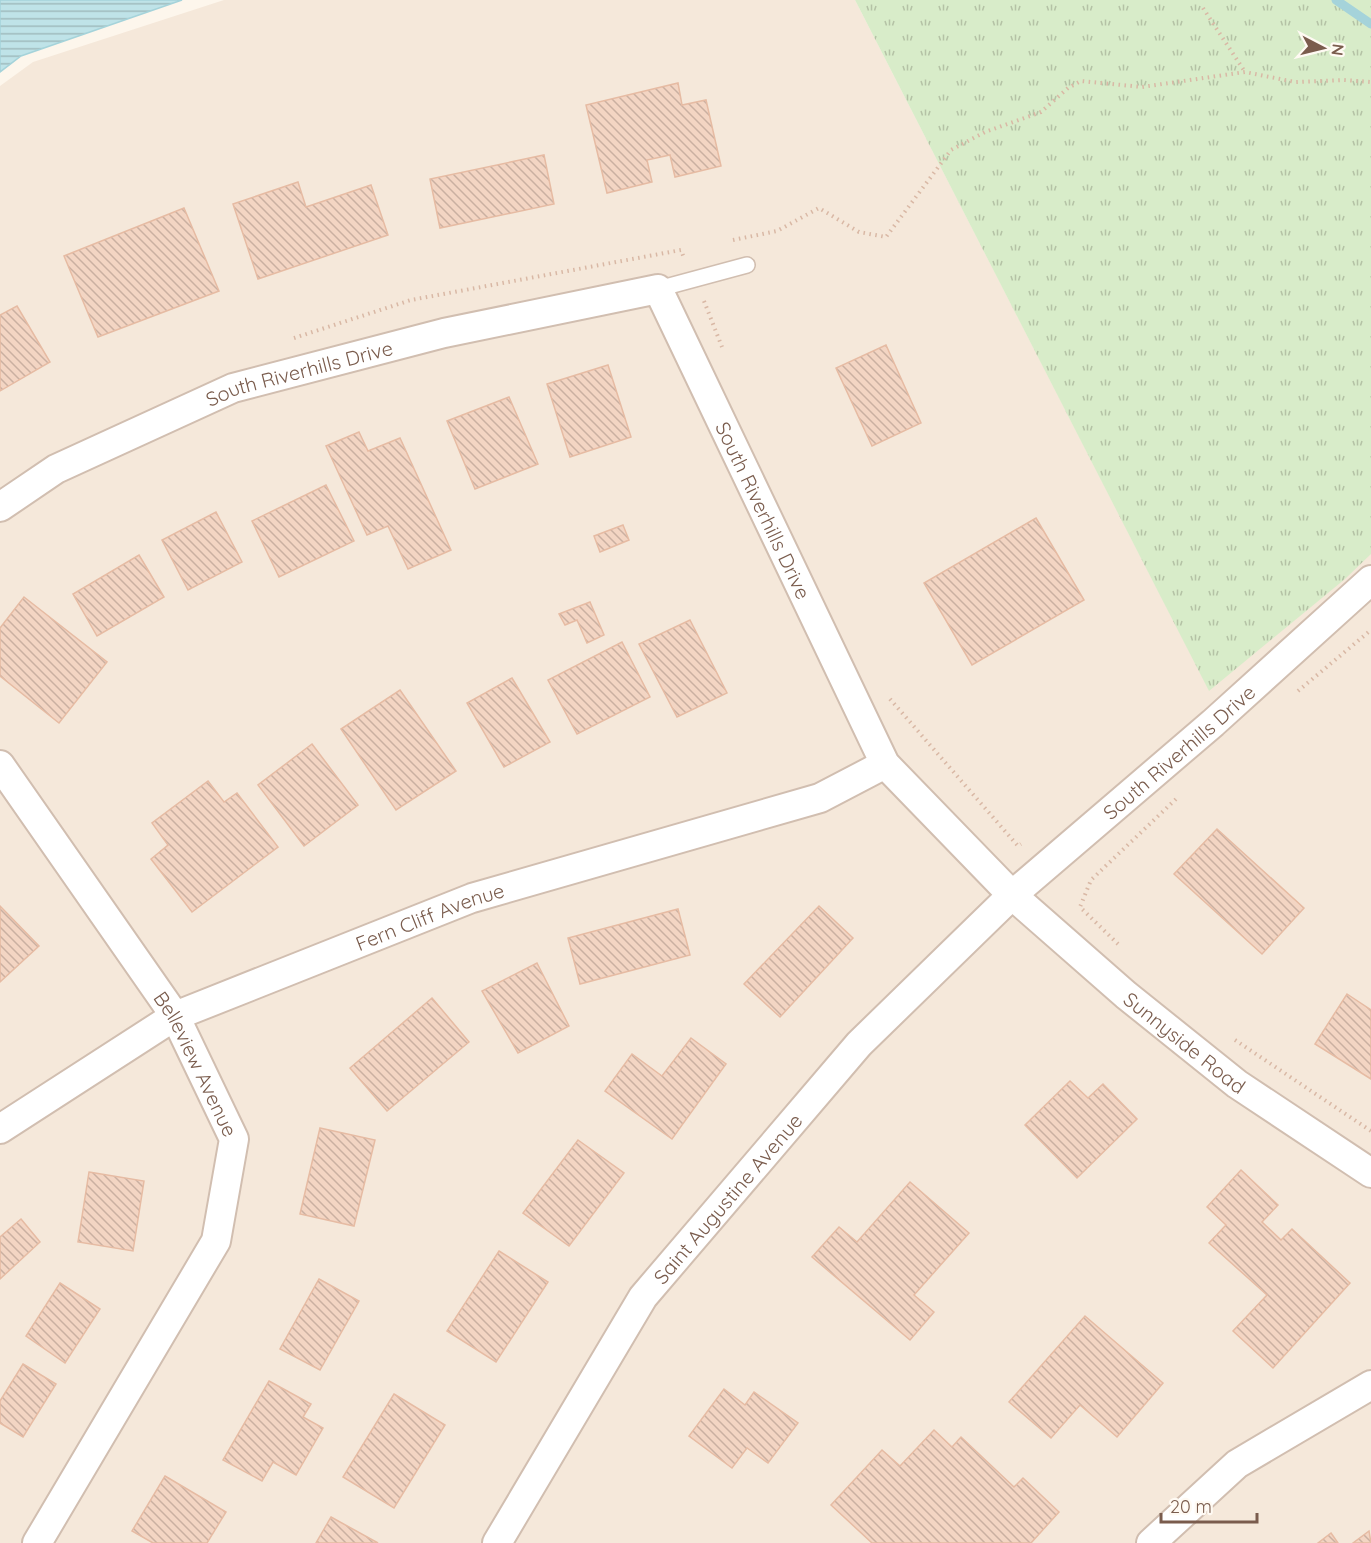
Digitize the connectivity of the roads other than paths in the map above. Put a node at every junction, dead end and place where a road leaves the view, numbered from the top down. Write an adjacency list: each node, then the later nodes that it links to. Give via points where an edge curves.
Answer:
1 (747, 266): 2 (lane)
2 (658, 289): 3 (street, South Riverhills Drive, via 444,333 233,388 56,470); 5 (street, South Riverhills Drive)
3 (0, 507)
4 (1371, 580): 7 (street, South Riverhills Drive, via 1213,723)
5 (885, 764): 7 (street, South Riverhills Drive); 8 (street, Fern Cliff Avenue, via 820,798 472,898)
6 (0, 765): 8 (street, Belleview Avenue)
7 (1012, 895): 10 (street, Sunnyside Road, via 1126,995 1237,1084); 13 (street, Saint Augustine Avenue, via 859,1044 643,1297)
8 (175, 1016): 9 (street, Fern Cliff Avenue); 12 (street, Belleview Avenue, via 234,1139 216,1241)
9 (0, 1129)
10 (1371, 1173)
11 (1371, 1385): 14 (street, via 1237,1464)
12 (36, 1543)
13 (497, 1543)
14 (1151, 1543)

